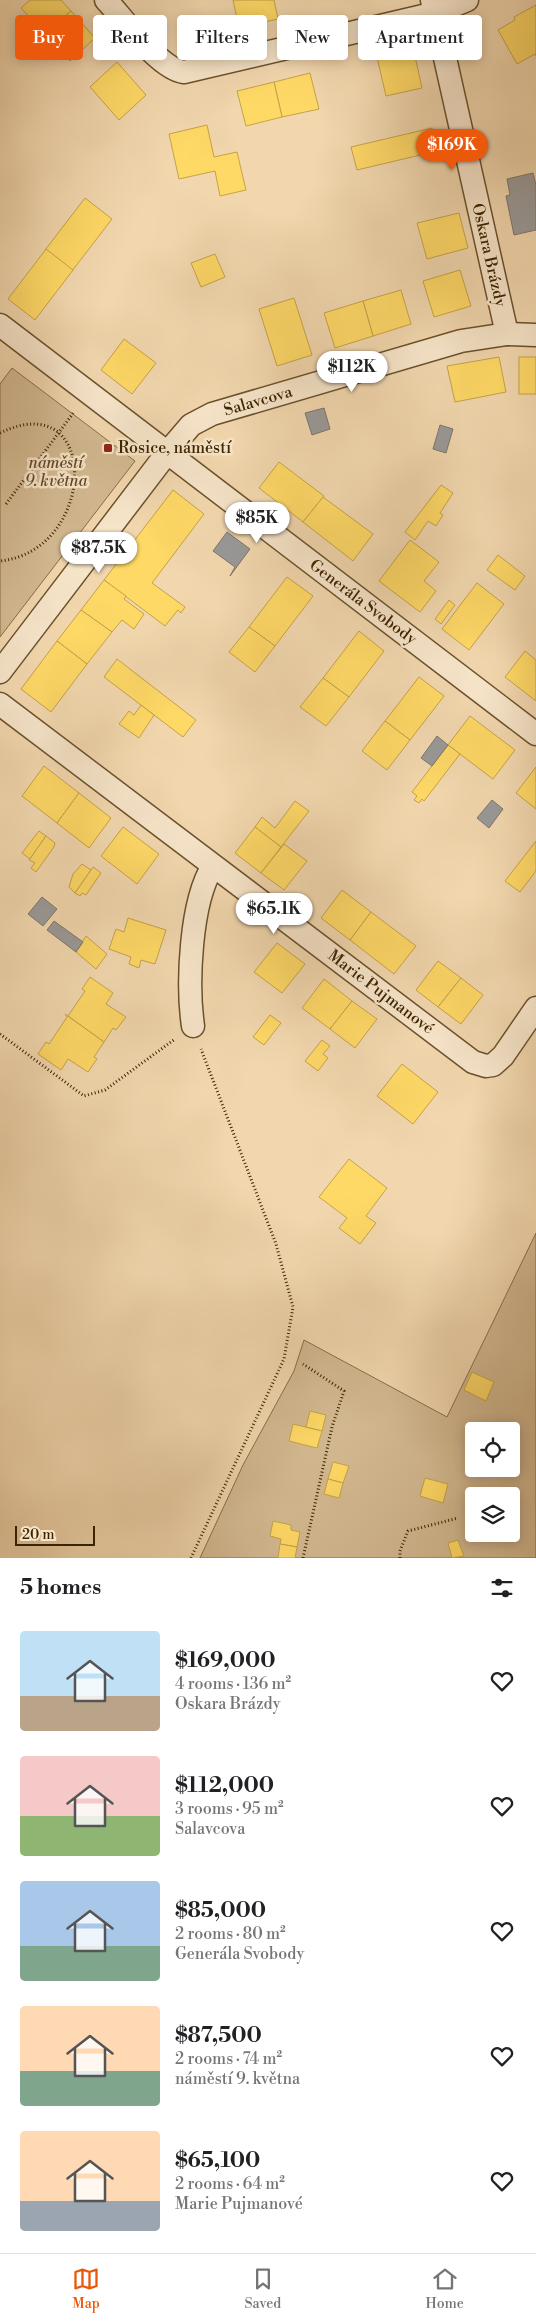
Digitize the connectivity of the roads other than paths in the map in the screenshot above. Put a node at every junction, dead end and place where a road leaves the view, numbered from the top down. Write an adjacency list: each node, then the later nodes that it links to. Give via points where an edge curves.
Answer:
1 (106, 0): 3 (street, via 163,62 175,71 184,72)
2 (468, 0): 3 (street)
3 (434, 7): 5 (street, Oskara Brázdy)
4 (3, 334): 7 (street, Generála Svobody)
5 (507, 334): 6 (street, Salavcova); 7 (street, Salavcova, via 461,341 212,414 191,426)
6 (536, 335)
7 (167, 452): 8 (street); 10 (street, Generála Svobody)
8 (0, 672)
9 (0, 704): 11 (street, Marie Pujmanové)
10 (536, 734)
11 (213, 866): 12 (street, Marie Pujmanové, via 479,1064 486,1066 498,1061); 13 (street, via 202,884 199,901 190,985)
12 (536, 1008)
13 (193, 1026)

